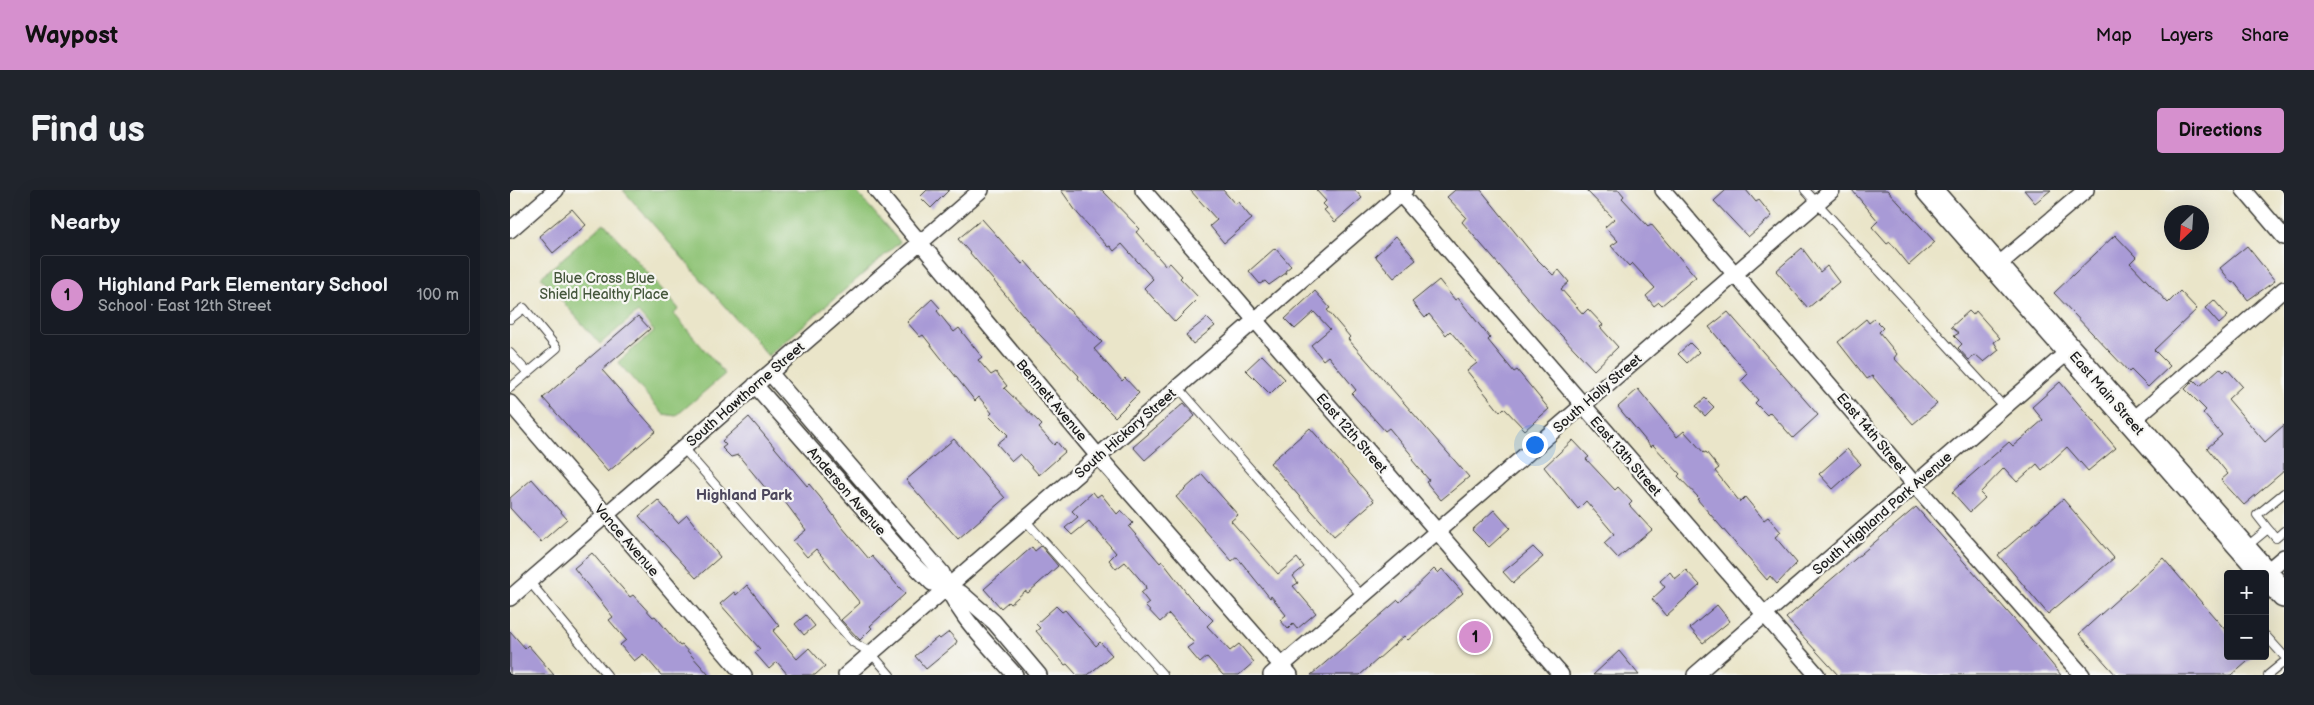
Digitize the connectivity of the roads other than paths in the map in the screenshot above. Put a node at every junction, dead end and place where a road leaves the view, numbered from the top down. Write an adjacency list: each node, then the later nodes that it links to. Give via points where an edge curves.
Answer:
1 (556, 190): 13 (street)
2 (876, 190): 15 (street, Bennett Avenue)
3 (981, 190): 15 (street, South Hawthorne Street)
4 (1143, 190): 20 (street, East 12th Street)
5 (1663, 190): 17 (street, East 14th Street)
6 (1805, 190): 12 (lane)
7 (1832, 190): 12 (street, South Holly Street)
8 (1929, 190): 16 (main road, East Main Street)
9 (2086, 190): 16 (street)
10 (2244, 190): 14 (street)
11 (1401, 191): 20 (street, South Hickory Street); 29 (street, East 13th Street)
12 (1817, 203): 17 (street, South Holly Street); 30 (lane)
13 (510, 230)
14 (2284, 237)
15 (921, 242): 24 (street, South Hawthorne Street); 33 (street, Bennett Avenue)
16 (1997, 266): 21 (main road, East Main Street)
17 (1736, 273): 29 (street, South Holly Street); 34 (street, East 14th Street)
18 (2284, 288): 31 (street)
19 (510, 319): 23 (lane, via 524,308 557,348)
20 (1255, 320): 26 (street, South Hickory Street); 39 (street, East 12th Street)
21 (2070, 350): 30 (street, South Highland Park Avenue); 31 (main road, East Main Street)
22 (510, 353): 23 (lane)
23 (528, 373): 27 (lane)
24 (770, 373): 25 (street, South Hawthorne Street); 47 (street, Anderson Avenue, via 942,573)
25 (756, 386): 32 (street, South Hawthorne Street); 47 (street, Anderson Avenue, via 904,555 932,583)
26 (1178, 387): 33 (street, South Hickory Street); 49 (lane)
27 (510, 388)
28 (510, 403): 36 (street, Vance Avenue)
29 (1582, 406): 39 (street, South Holly Street); 51 (street, East 13th Street)
30 (2004, 407): 34 (street, South Highland Park Avenue)
31 (2132, 421): 41 (main road, East Main Street)
32 (683, 448): 36 (street, South Hawthorne Street); 53 (lane, via 853,642)
33 (1098, 456): 37 (street, South Hickory Street); 56 (street, Bennett Avenue)
34 (1915, 484): 51 (street, South Highland Park Avenue); 67 (street, East 14th Street)
35 (2284, 493): 38 (lane, via 2257,516)
36 (606, 516): 46 (street, South Hawthorne Street); 58 (street, Vance Avenue)
37 (1025, 520): 47 (street, South Hickory Street); 63 (lane)
38 (2268, 529): 40 (lane, via 2276,538); 41 (lane)
39 (1437, 531): 49 (street, South Holly Street); 64 (street, East 12th Street)
40 (2284, 531)
41 (2244, 549): 43 (main road, East Main Street)
42 (2284, 557): 44 (street)
43 (2262, 570)
44 (2269, 570)
45 (2269, 578): 48 (main road, East Main Street)
46 (530, 581): 50 (street, South Hawthorne Street); 57 (lane)
47 (946, 587): 53 (street, South Hickory Street); 61 (street, Anderson Avenue, via 960,610); 62 (street, Anderson Avenue, via 961,593 994,622)
48 (2284, 595)
49 (1362, 596): 56 (street, South Holly Street)
50 (510, 598)
51 (1764, 616): 65 (street, South Highland Park Avenue); 66 (street, East 13th Street)
52 (2269, 639): 54 (lane)
53 (871, 653): 59 (street, South Hickory Street); 60 (lane)
54 (2284, 656)
55 (2284, 662): 68 (lane)
56 (1281, 672)
57 (607, 675)
58 (744, 675)
59 (846, 675)
60 (890, 675)
61 (1015, 675)
62 (1039, 675)
63 (1163, 675)
64 (1561, 675)
65 (1695, 675)
66 (1817, 675)
67 (2082, 675)
68 (2268, 675)

